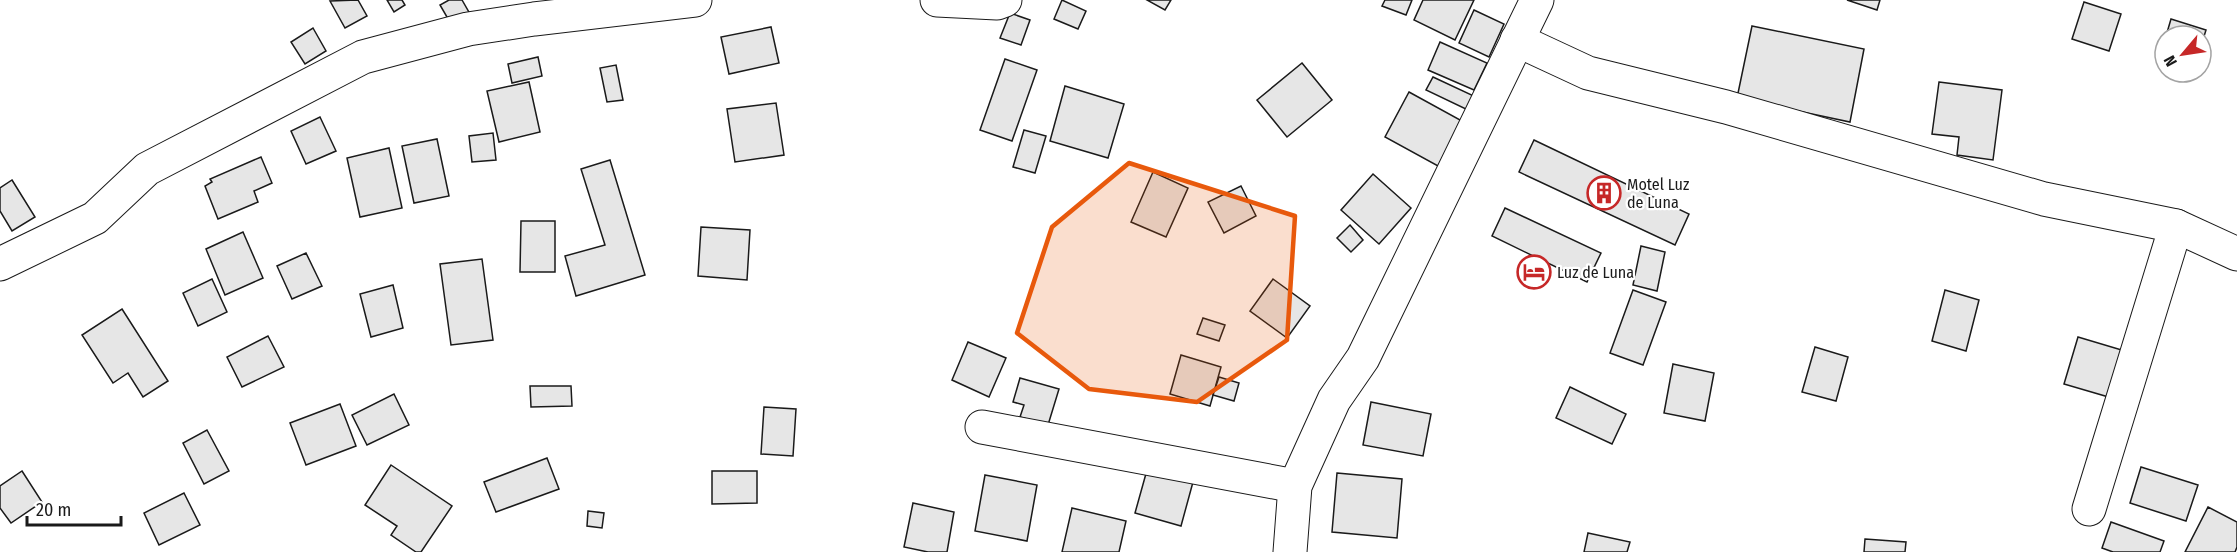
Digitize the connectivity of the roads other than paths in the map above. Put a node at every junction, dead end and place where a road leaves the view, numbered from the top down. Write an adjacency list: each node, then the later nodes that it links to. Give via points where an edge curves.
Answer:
1 (695, 0): 5 (street)
2 (937, 0): 3 (street)
3 (1005, 0)
4 (1537, 0): 6 (street)
5 (524, 9): 9 (street, via 468,29 363,57 147,169 95,218)
6 (1517, 40): 7 (street, via 1588,73 1726,107 2044,199); 11 (street, via 1363,358 1334,400)
7 (2176, 226): 8 (street); 12 (street)
8 (2237, 254)
9 (0, 264)
10 (982, 427): 11 (street)
11 (1295, 486): 13 (street)
12 (2089, 509)
13 (1290, 552)

